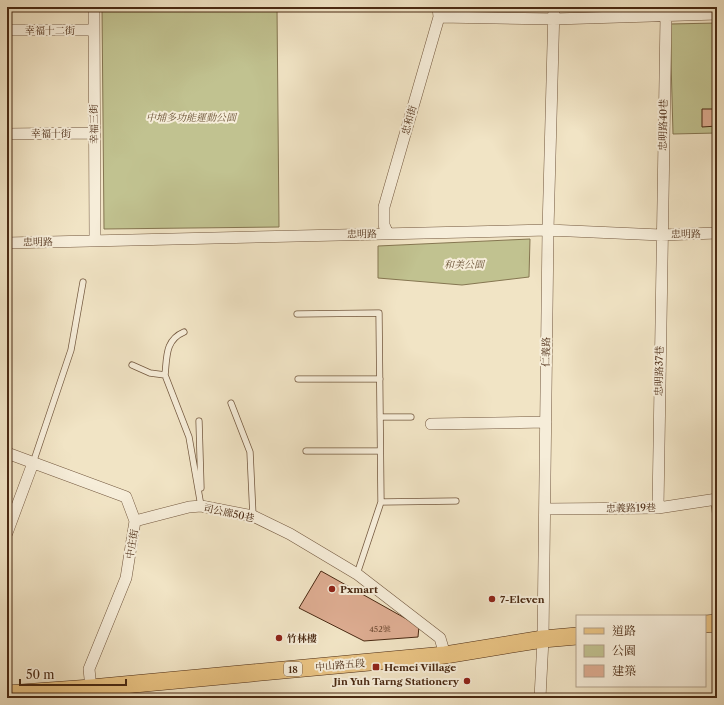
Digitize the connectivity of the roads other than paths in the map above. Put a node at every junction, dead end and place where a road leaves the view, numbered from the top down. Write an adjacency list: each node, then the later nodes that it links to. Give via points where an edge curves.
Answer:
1 (94, 7): 8 (street, 幸福三街)
2 (554, 7): 6 (street, 仁義路)
3 (439, 12): 6 (street); 13 (street, 忠和街, via 384,207 384,225)
4 (717, 14): 5 (street)
5 (666, 16): 6 (street); 14 (street, 忠明路40巷)
6 (554, 19): 11 (street, 仁義路)
7 (7, 30): 8 (street, 幸福十二街)
8 (93, 30): 9 (street, 幸福三街)
9 (94, 133): 10 (street, 幸福十街); 15 (street, 幸福三街)
10 (7, 134)
11 (548, 230): 13 (street, 忠明路); 14 (street, 忠明路); 28 (street, 仁義路)
12 (717, 233): 14 (street, 忠明路)
13 (388, 234): 15 (street, 忠明路)
14 (661, 235): 38 (street, 忠明路37巷)
15 (95, 241): 16 (street, 忠明路)
16 (7, 243)
17 (83, 282): 33 (lane, via 71,350)
18 (297, 314): 23 (lane, via 379,313)
19 (184, 332): 21 (lane, via 176,335 168,347)
20 (132, 365): 21 (lane, via 150,373)
21 (165, 375): 37 (lane, via 189,437)
22 (298, 379): 23 (lane)
23 (380, 379): 25 (lane)
24 (231, 403): 40 (lane, via 250,452)
25 (380, 417): 26 (lane); 31 (lane)
26 (411, 417)
27 (199, 420): 37 (lane)
28 (546, 422): 29 (street); 39 (street, 仁義路)
29 (431, 424)
30 (306, 451): 31 (lane)
31 (380, 451): 36 (lane)
32 (7, 453): 33 (street, 中庄街)
33 (33, 463): 41 (street, 中庄街, via 126,497); 43 (street)
34 (716, 499): 38 (street, 忠義路19巷); 42 (lane)
35 (456, 501): 36 (lane)
36 (381, 502): 44 (lane)
37 (201, 506): 40 (street, 司公廍50巷); 41 (street, 司公廍50巷)
38 (658, 508): 39 (street, 忠義路19巷)
39 (545, 509): 48 (street, 仁義路)
40 (253, 516): 44 (street, 司公廍50巷, via 290,534)
41 (136, 521): 50 (street, 中庄街, via 126,578 89,669)
42 (717, 528)
43 (7, 533)
44 (358, 574): 49 (street, 司公廍50巷, via 440,638)
45 (717, 623): 46 (main road)
46 (706, 624)
47 (576, 636): 48 (main road, 中山路五段 / 18)
48 (543, 639): 49 (main road, 中山路五段 / 18); 52 (street, 仁義路)
49 (445, 655): 50 (main road, 中山路五段 / 18)
50 (91, 688): 51 (main road, 中山路五段 / 18)
51 (8, 692)
52 (540, 698)

